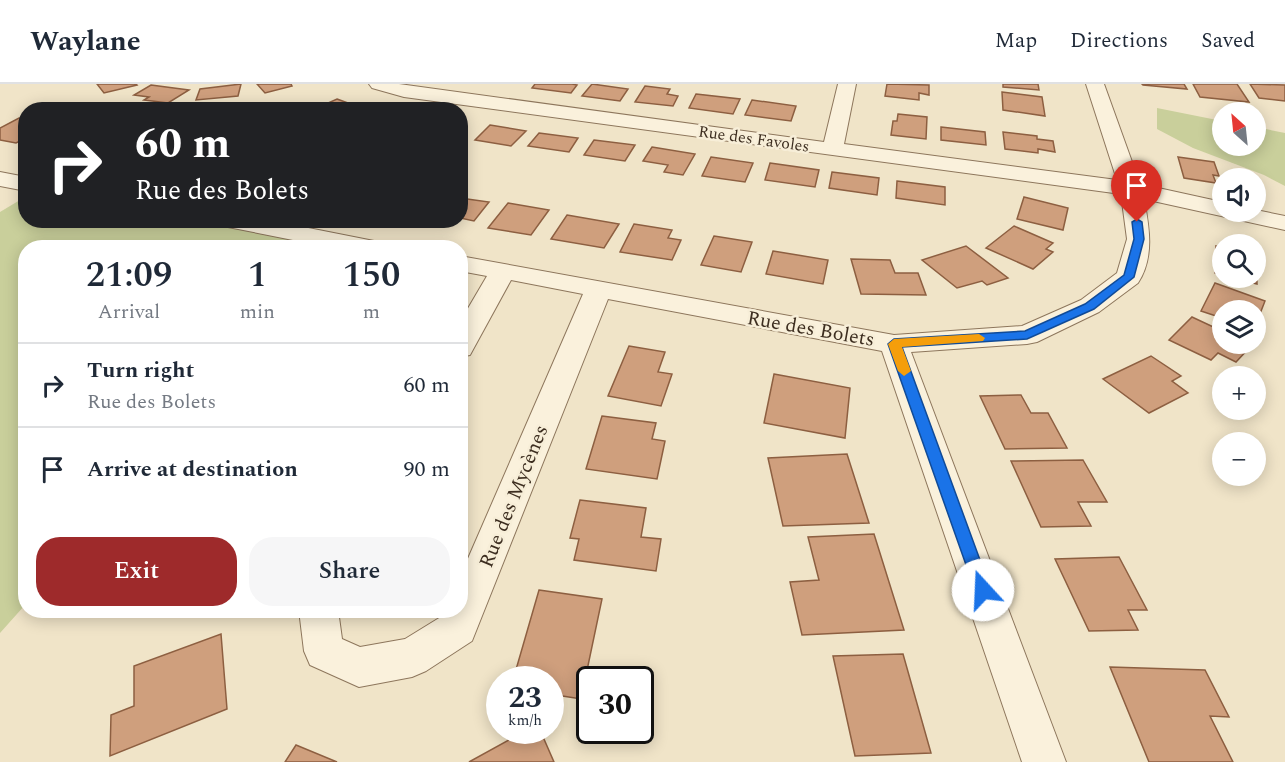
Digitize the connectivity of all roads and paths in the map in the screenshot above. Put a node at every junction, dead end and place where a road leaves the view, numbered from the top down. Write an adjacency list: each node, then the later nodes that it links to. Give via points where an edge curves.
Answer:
1 (378, 84): 4 (street, Rue des Favoles)
2 (847, 84): 4 (street)
3 (1095, 84): 7 (street, Rue des Bolets)
4 (833, 149): 7 (street, Rue des Favoles)
5 (0, 179): 6 (street)
6 (18, 182)
7 (1131, 189): 8 (street, Rue des Favoles); 17 (street, Rue des Bolets, via 1139,239 1129,277 1090,306 1027,334)
8 (1212, 207)
9 (1266, 219): 10 (street)
10 (1285, 223)
11 (270, 228): 12 (street)
12 (332, 240)
13 (468, 264): 14 (street, Rue des Bolets)
14 (503, 271): 15 (street, Rue des Bolets); 16 (street)
15 (598, 290): 17 (street, Rue des Bolets); 18 (street, Rue des Mycènes)
16 (468, 334)
17 (894, 344): 21 (street)
18 (468, 604)
19 (319, 618): 20 (street, Rue des Mycènes, via 324,651 359,667 412,657 458,628)
20 (462, 618)
21 (1044, 762)

